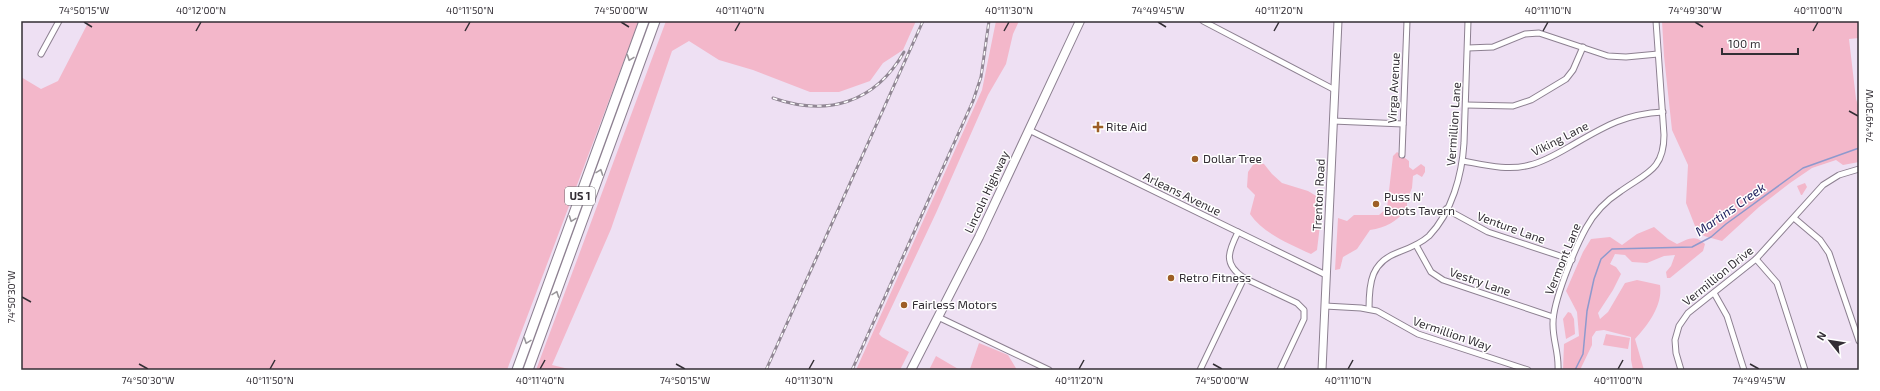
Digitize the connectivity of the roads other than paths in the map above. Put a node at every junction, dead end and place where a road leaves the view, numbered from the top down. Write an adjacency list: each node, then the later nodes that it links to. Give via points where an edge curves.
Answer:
1 (59, 21): 12 (street)
2 (644, 21): 37 (highway, US 1, one-way to 37)
3 (655, 21): 38 (highway, US 1, one-way to 3)
4 (1080, 21): 19 (main road, Lincoln Highway)
5 (1203, 21): 14 (street)
6 (1338, 21): 14 (main road, Trenton Road)
7 (1407, 21): 18 (street, Virga Avenue)
8 (1468, 21): 11 (street, Vermillion Lane)
9 (1656, 21): 13 (street, Vermont Lane)
10 (1583, 47): 11 (street, via 1544,34 1532,33 1493,47); 13 (street, via 1617,57); 15 (street, via 1566,79 1531,100 1513,106)
11 (1468, 48): 15 (street, Vermillion Lane)
12 (41, 54)
13 (1658, 54): 16 (street, Vermont Lane)
14 (1335, 90): 17 (main road, Trenton Road)
15 (1466, 105): 21 (street, Vermillion Lane)
16 (1663, 112): 21 (street, Viking Lane, via 1638,114 1618,120 1530,166 1497,167); 28 (street, Vermont Lane, via 1664,143 1658,162 1649,173 1620,191 1602,207 1587,226)
17 (1334, 121): 18 (street); 29 (main road, Trenton Road)
18 (1403, 124): 20 (street, Virga Avenue)
19 (1029, 130): 25 (street, Arleans Avenue); 34 (main road, Lincoln Highway)
20 (1402, 155)
21 (1463, 161): 23 (street, Vermillion Lane, via 1458,185)
22 (1859, 169): 24 (street, Vermillion Drive, via 1839,175 1823,185)
23 (1446, 209): 26 (street, Vermillion Lane, via 1429,235); 28 (street, Venture Lane, via 1488,232)
24 (1794, 218): 27 (street, Vermillion Drive); 36 (street, via 1820,240 1830,253)
25 (1238, 232): 29 (street, Arleans Avenue); 30 (street, via 1229,257 1232,268)
26 (1416, 245): 33 (street, Vermillion Lane, via 1390,256 1378,266 1370,286); 35 (street, Vestry Lane, via 1431,272 1443,280)
27 (1756, 259): 31 (street, Vermillion Drive); 48 (street, via 1777,282)
28 (1572, 260): 35 (street, Vermont Lane, via 1558,295)
29 (1326, 275): 32 (main road, Trenton Road)
30 (1244, 278): 41 (street); 42 (street, via 1297,303 1304,310 1304,319)
31 (1714, 293): 46 (street, Vermillion Drive, via 1693,308 1679,326 1675,349); 47 (street, via 1727,316)
32 (1325, 306): 33 (street, Vermillion Way); 43 (main road, Trenton Road)
33 (1369, 309): 44 (street, Vermillion Way, via 1418,334)
34 (938, 317): 39 (main road, Lincoln Highway); 40 (street)
35 (1553, 317): 45 (street, Vermont Lane)
36 (1859, 342)
37 (517, 370)
38 (528, 370)
39 (911, 370)
40 (1050, 370)
41 (1200, 370)
42 (1280, 370)
43 (1322, 370)
44 (1528, 370)
45 (1558, 370)
46 (1681, 370)
47 (1744, 370)
48 (1805, 370)

